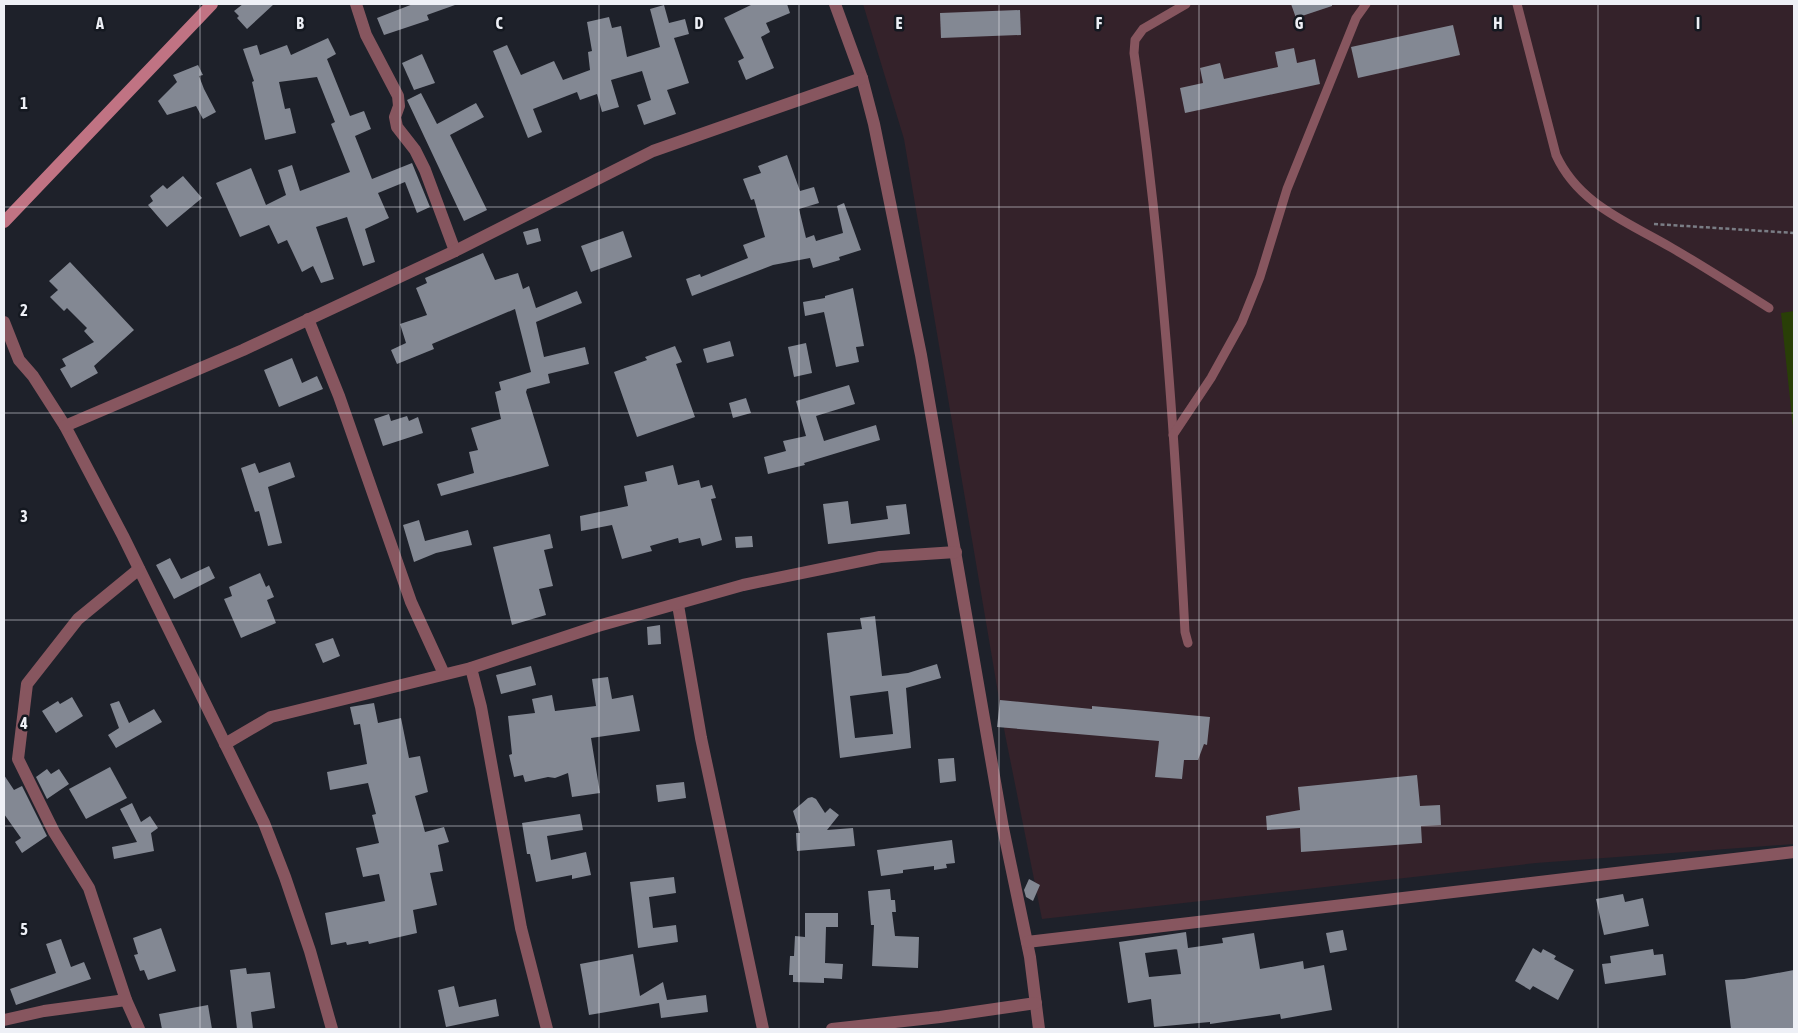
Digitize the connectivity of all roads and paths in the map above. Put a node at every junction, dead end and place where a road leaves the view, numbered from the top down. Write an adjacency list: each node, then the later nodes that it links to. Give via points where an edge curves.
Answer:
1 (212, 4): 8 (main road)
2 (356, 4): 11 (street, via 366,36 398,96 397,127 425,170)
3 (835, 4): 7 (street)
4 (1186, 4): 16 (lane, via 1143,30 1135,40 1134,53 1160,258)
5 (1366, 4): 16 (lane, via 1356,18 1290,180 1242,322 1211,378)
6 (1517, 4): 12 (lane, via 1556,155 1566,174 1584,195 1608,213)
7 (862, 78): 11 (street, via 653,152); 17 (street, via 919,345)
8 (4, 222)
9 (1652, 224): 10 (path)
10 (1794, 233)
11 (455, 251): 13 (street)
12 (1770, 308)
13 (308, 319): 15 (street); 22 (street, via 339,396 411,602)
14 (4, 322): 15 (street, via 19,360)
15 (65, 426): 18 (street)
16 (1173, 435): 20 (lane)
17 (956, 552): 19 (street, via 880,557 743,585); 25 (street, via 1002,828)
18 (139, 569): 23 (street); 26 (street, via 78,619 27,684 18,758 54,832 89,888)
19 (678, 605): 21 (street, via 598,626); 32 (street, via 700,738)
20 (1188, 643)
21 (471, 668): 22 (street); 31 (street, via 521,928)
22 (444, 674): 23 (street, via 271,717)
23 (225, 744): 30 (street, via 264,823 286,877)
24 (1794, 852): 25 (street)
25 (1027, 942): 27 (street)
26 (126, 1000): 28 (street); 29 (street)
27 (1036, 1003): 33 (street, via 940,1018); 34 (street)
28 (4, 1020)
29 (139, 1029)
30 (332, 1029)
31 (547, 1029)
32 (763, 1029)
33 (832, 1029)
34 (1039, 1029)

